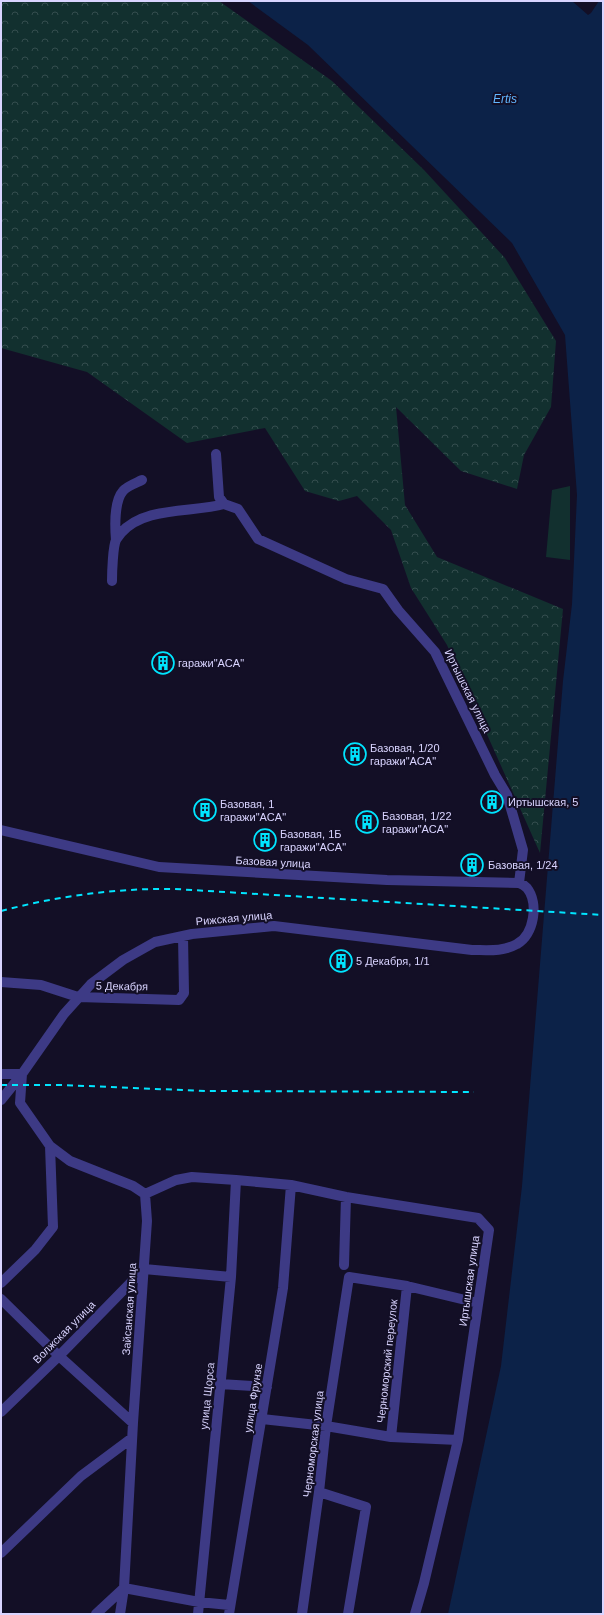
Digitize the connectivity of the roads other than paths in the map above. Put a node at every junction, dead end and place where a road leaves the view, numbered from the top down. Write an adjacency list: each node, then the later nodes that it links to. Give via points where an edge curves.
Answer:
1 (216, 454): 3 (street, via 219,497)
2 (142, 480): 4 (street, via 123,491 117,506)
3 (224, 504): 4 (street, via 140,519 126,528); 7 (street, Иртышская улица, via 238,509 258,539 346,579 383,589 435,652 507,795 523,850)
4 (116, 540): 5 (street)
5 (112, 581)
6 (1, 830): 7 (street, Базовая улица, via 159,867 388,880)
7 (519, 883): 8 (street, Рижская улица, via 527,887 531,896 532,925 527,936 519,943 494,951 274,926)
8 (183, 936): 10 (street, Рижская улица, via 155,942 123,960 91,984); 10 (street, 5 Декабря, via 184,994 179,1000)
9 (1, 982): 10 (street, 5 Декабря, via 41,985)
10 (78, 998): 12 (street, Рижская улица)
11 (1, 1074): 12 (street)
12 (22, 1074): 13 (street, Рижская улица); 14 (street, via 20,1103)
13 (1, 1100)
14 (50, 1146): 17 (street, via 70,1161 133,1186); 22 (street, via 53,1227 35,1250)
15 (236, 1180): 16 (street, Иртышская улица); 17 (street, Иртышская улица, via 192,1177 176,1180); 21 (street, улица Щорса)
16 (291, 1185): 18 (street, Иртышская улица); 28 (street, улица Фрунзе, via 283,1288)
17 (145, 1194): 20 (street, Зайсанская улица, via 147,1221)
18 (346, 1197): 19 (street); 25 (street, Иртышская улица, via 478,1218 489,1230)
19 (344, 1265)
20 (144, 1269): 21 (street); 26 (street, Волжская улица); 31 (street, Зайсанская улица)
21 (230, 1277): 27 (street, улица Щорса)
22 (1, 1283)
23 (407, 1286): 25 (street); 32 (street, Черноморская улица, via 349,1277); 33 (street, Черноморский переулок)
24 (1, 1299): 26 (street)
25 (478, 1303): 35 (street, Иртышская улица)
26 (58, 1356): 29 (street, Волжская улица); 31 (street)
27 (220, 1384): 28 (street); 39 (street, улица Щорса)
28 (267, 1387): 30 (street, улица Фрунзе)
29 (2, 1409)
30 (262, 1419): 32 (street); 40 (street, улица Фрунзе)
31 (133, 1423): 34 (street, Зайсанская улица)
32 (326, 1426): 33 (street); 36 (street, Черноморская улица)
33 (391, 1437): 35 (street)
34 (132, 1438): 37 (street, via 81,1476); 38 (street, Зайсанская улица)
35 (458, 1440): 46 (street, Иртышская улица)
36 (319, 1492): 44 (street, Черноморская улица); 45 (street, via 366,1507)
37 (1, 1553)
38 (124, 1588): 39 (street); 41 (street); 42 (street, Зайсанская улица)
39 (199, 1602): 40 (street); 43 (street, улица Щорса)
40 (229, 1609)
41 (96, 1614)
42 (120, 1614)
43 (198, 1614)
44 (302, 1614)
45 (348, 1614)
46 (415, 1614)

